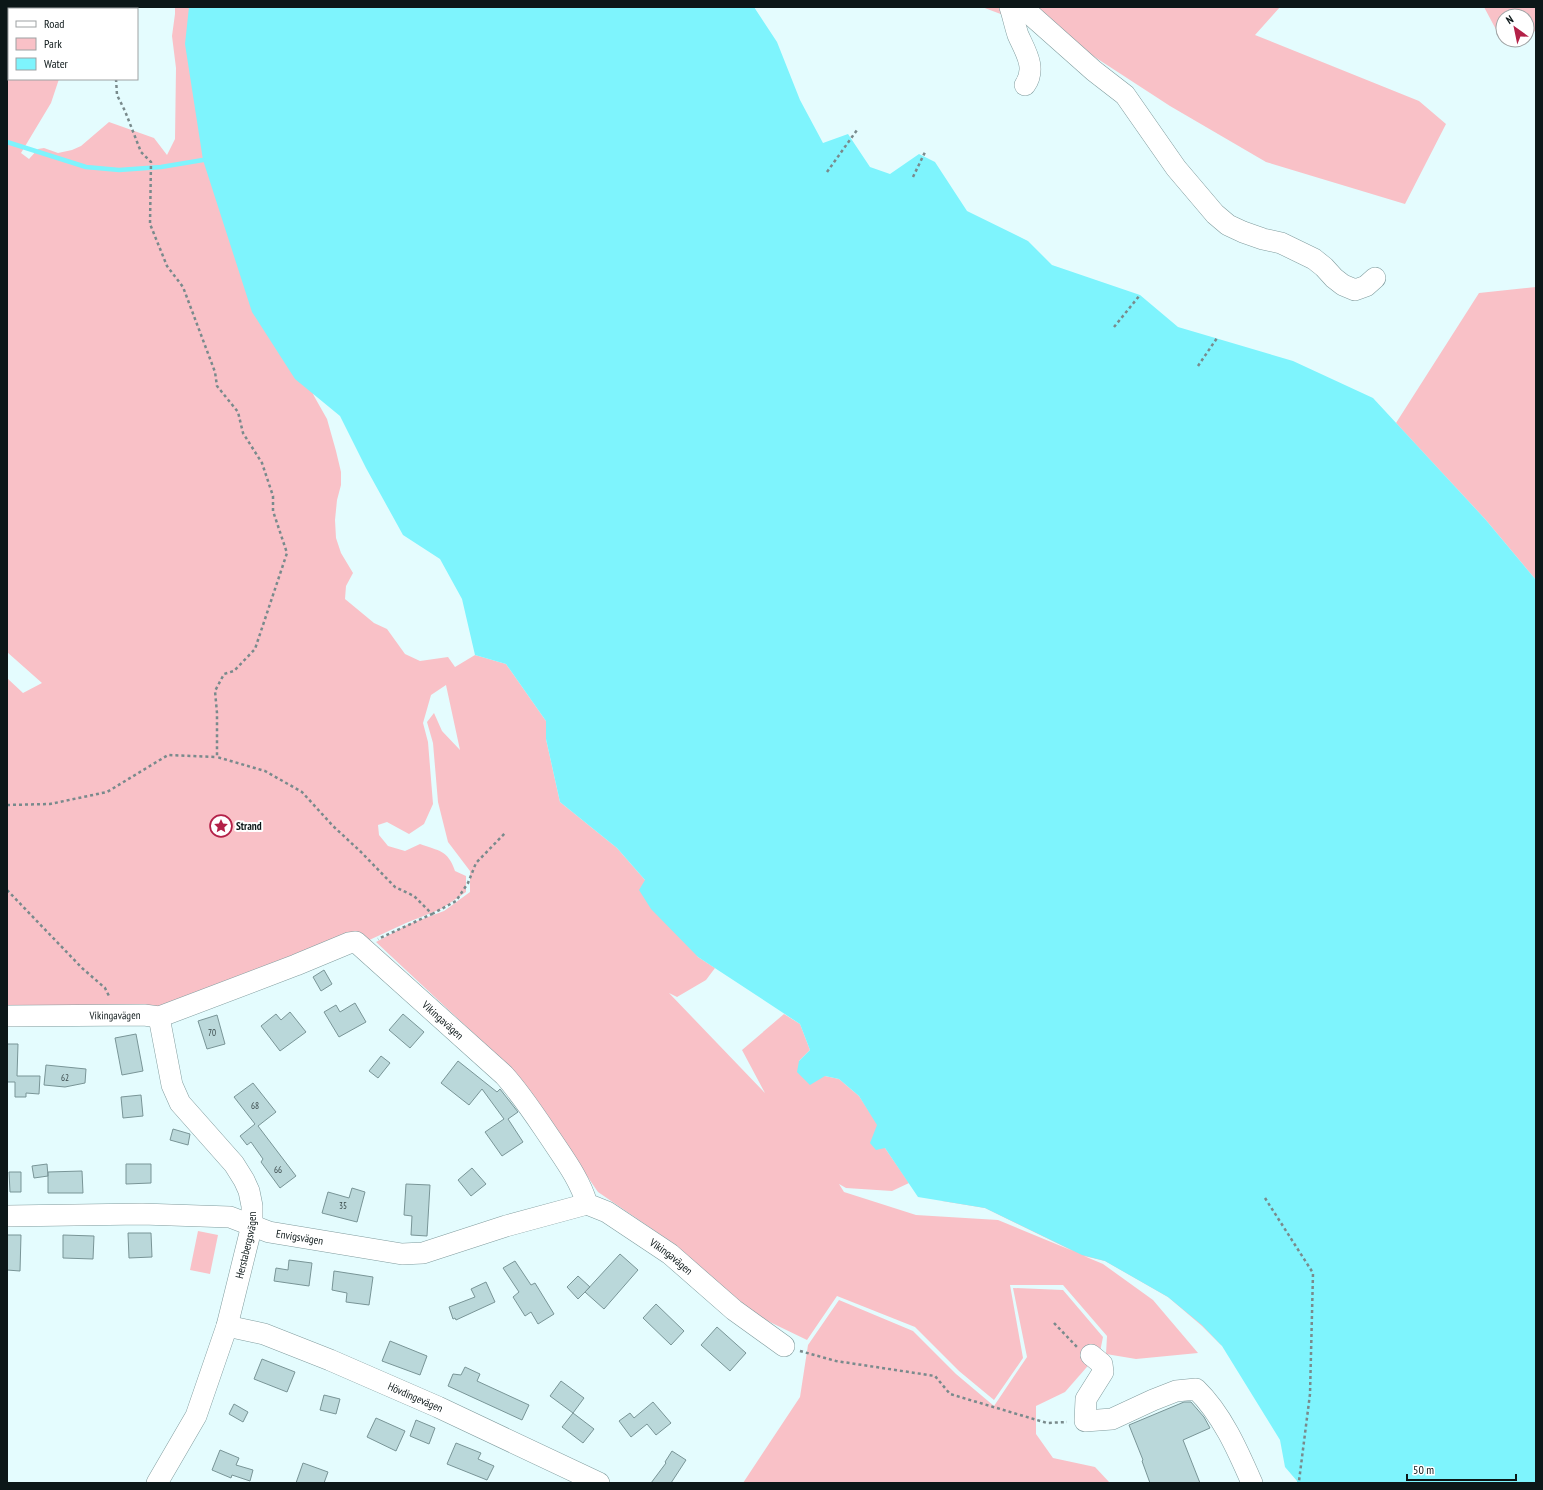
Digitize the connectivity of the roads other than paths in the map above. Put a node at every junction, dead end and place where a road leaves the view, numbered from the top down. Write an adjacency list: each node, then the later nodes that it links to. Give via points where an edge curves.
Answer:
1 (1010, 7): 3 (street, via 1030,68 1030,78)
2 (1022, 7): 4 (street, via 1125,95 1176,168 1215,214 1228,225 1263,239 1281,243 1314,259 1343,286 1355,290 1366,286)
3 (1025, 85)
4 (1375, 278)
5 (7, 1016): 6 (street, Vikingavägen)
6 (159, 1017): 7 (street, Vikingavägen, via 356,942 504,1074 517,1089 574,1174); 9 (street, Herstabergsvägen, via 172,1085 180,1103 234,1164 244,1180 252,1206)
7 (587, 1204): 9 (street, Envigsvägen, via 506,1226 423,1253 402,1254 269,1232); 11 (street, Vikingavägen, via 607,1212 670,1254 734,1310)
8 (7, 1216): 9 (street, Envigsvägen, via 142,1214 230,1217)
9 (252, 1225): 10 (street, Herstabergsvägen)
10 (227, 1326): 13 (street, Herstabergsvägen, via 196,1416); 14 (street, Hövdingevägen, via 264,1334 330,1360 438,1407)
11 (784, 1346)
12 (1091, 1355): 15 (street, via 1102,1364 1103,1372 1086,1399 1085,1421 1112,1419 1176,1391 1196,1389 1207,1399 1227,1432)
13 (157, 1483)
14 (599, 1483)
15 (1252, 1483)

